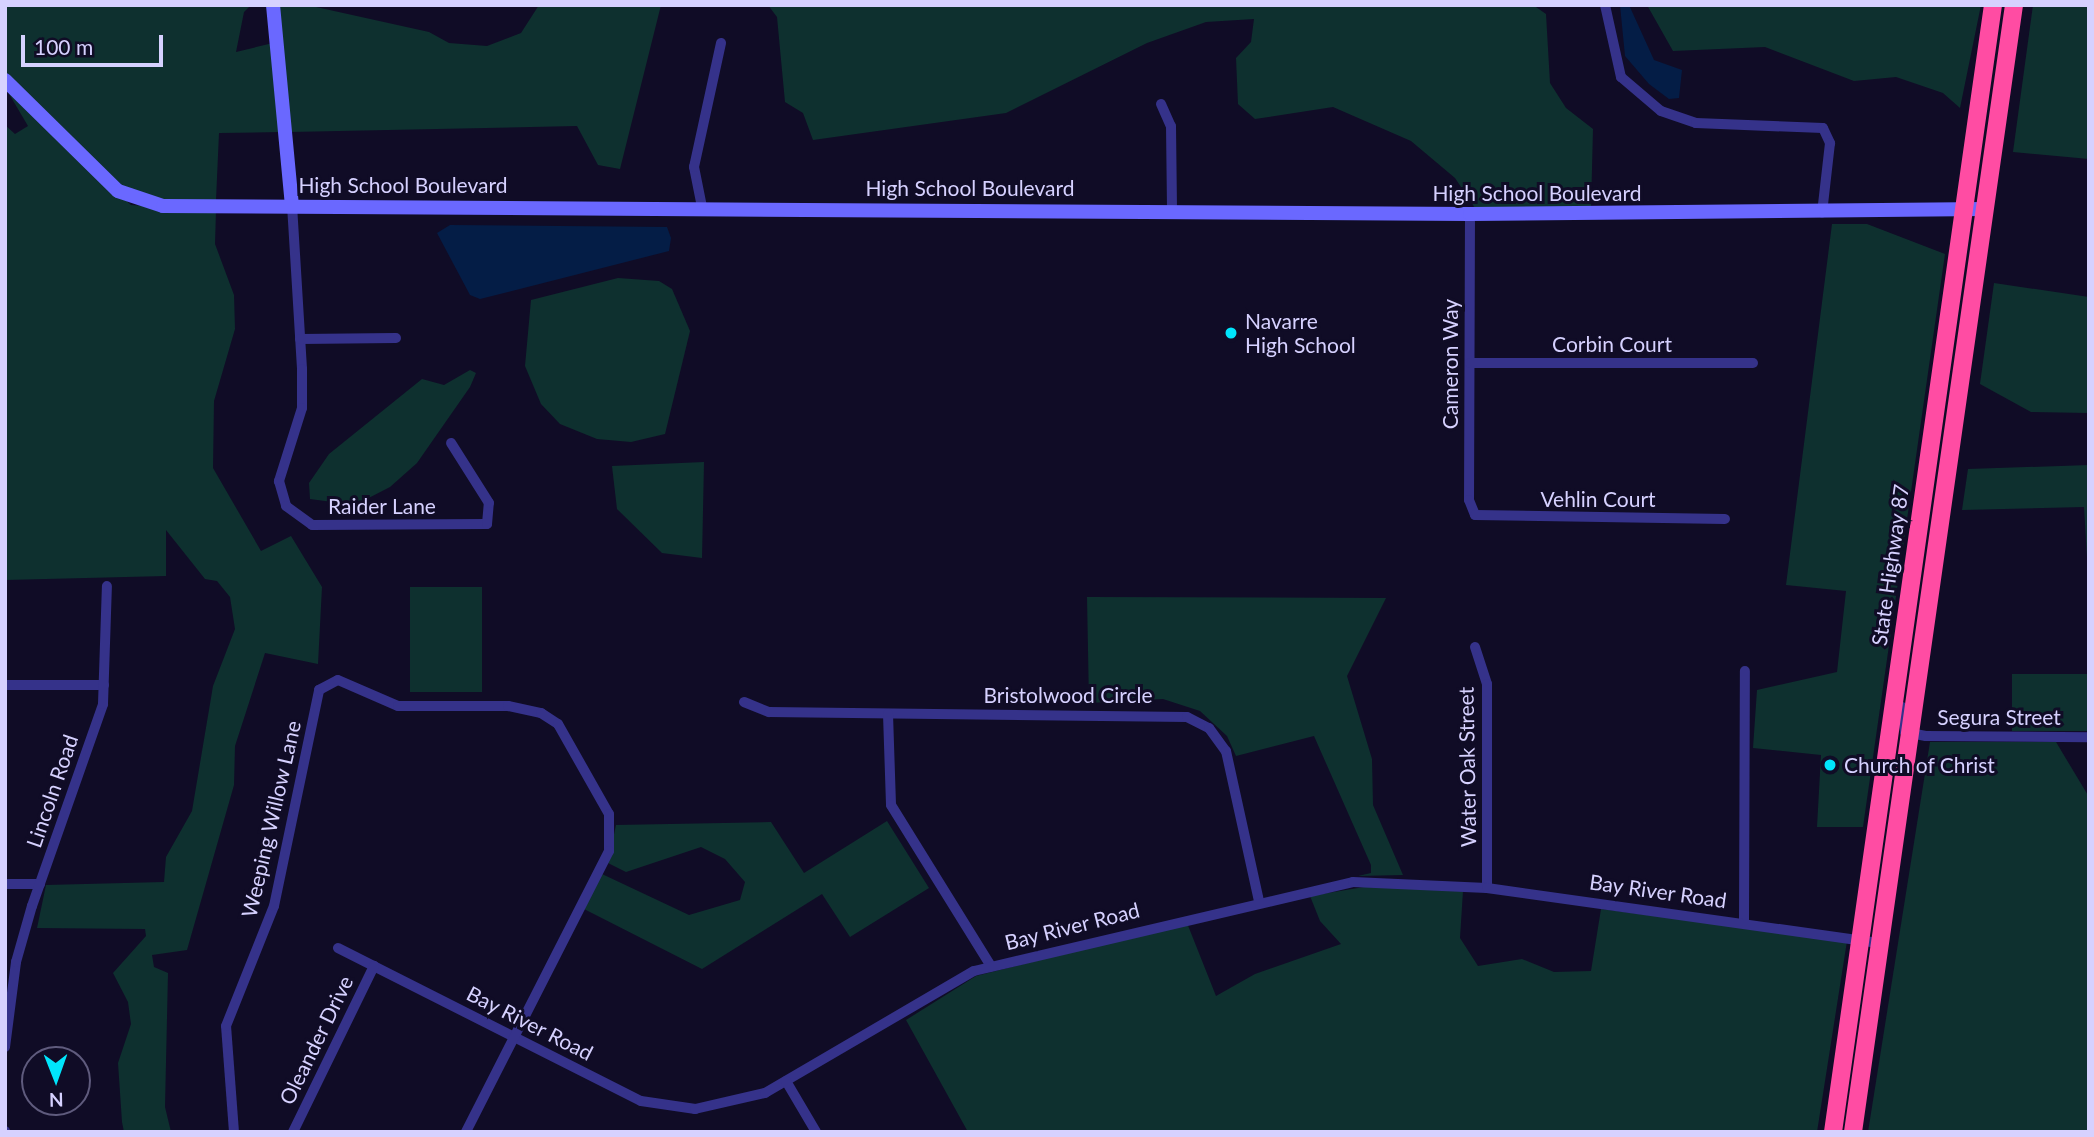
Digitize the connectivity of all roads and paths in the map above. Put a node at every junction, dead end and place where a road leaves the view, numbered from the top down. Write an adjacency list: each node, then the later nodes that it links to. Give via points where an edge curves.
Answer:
1 (273, 5): 8 (street)
2 (1605, 5): 13 (street, via 1621,77 1661,111 1696,123 1823,128 1830,143)
3 (1993, 5): 10 (highway, State Highway 87)
4 (2014, 5): 11 (highway)
5 (721, 43): 9 (street, via 694,167)
6 (5, 80): 8 (street, High School Boulevard, via 132,200 163,206)
7 (1161, 104): 12 (street, via 1171,126)
8 (292, 205): 9 (street, High School Boulevard); 16 (street, Raider Lane)
9 (702, 207): 12 (street, High School Boulevard)
10 (1963, 208): 11 (street, High School Boulevard); 13 (street, High School Boulevard); 22 (highway, State Highway 87)
11 (1984, 209): 30 (highway)
12 (1172, 210): 14 (street, High School Boulevard)
13 (1822, 213): 14 (street, High School Boulevard)
14 (1470, 214): 17 (street, Cameron Way)
15 (396, 338): 16 (street)
16 (300, 339): 19 (street, Raider Lane, via 302,408 279,481 294,516 323,526 487,524 489,503)
17 (1470, 363): 18 (street, Corbin Court); 20 (street, Cameron Way)
18 (1753, 363)
19 (451, 443)
20 (1474, 513): 21 (street, Vehlin Court, via 1483,518)
21 (1725, 519)
22 (1917, 535): 30 (street, via 1917,593 1901,717); 37 (highway, State Highway 87)
23 (107, 586): 27 (street, Lincoln Road)
24 (1475, 648): 34 (street, Water Oak Street, via 1487,684)
25 (1745, 670): 36 (street)
26 (5, 685): 27 (street)
27 (104, 685): 33 (street, Lincoln Road)
28 (744, 702): 29 (street, Bristolwood Circle, via 769,712)
29 (888, 714): 35 (street, Bristolwood Circle, via 1150,713 1199,722 1226,751); 41 (street, via 891,805)
30 (1910, 733): 31 (street, Segura Street); 38 (highway)
31 (2089, 737)
32 (5, 884): 33 (street)
33 (40, 884): 43 (street, Lincoln Road, via 16,962)
34 (1487, 888): 35 (street, Bay River Road, via 1376,879); 36 (street, Bay River Road)
35 (1259, 901): 41 (street, Bay River Road)
36 (1744, 922): 37 (street, Bay River Road)
37 (1862, 937): 38 (street, Bay River Road); 49 (highway, State Highway 87)
38 (1880, 943): 50 (highway)
39 (338, 948): 40 (street, Bay River Road)
40 (374, 966): 42 (street, Bay River Road); 46 (street, Oleander Drive)
41 (991, 966): 44 (street, Bay River Road)
42 (511, 1036): 44 (street, Bay River Road, via 641,1101 680,1109 741,1101); 45 (street, Weeping Willow Lane, via 609,851 609,814 568,738 541,713 508,706 398,706 331,680 320,690 274,906 226,1026); 47 (street)
43 (5, 1047)
44 (786, 1081): 48 (street)
45 (234, 1132)
46 (293, 1132)
47 (467, 1132)
48 (816, 1132)
49 (1833, 1132)
50 (1853, 1132)

